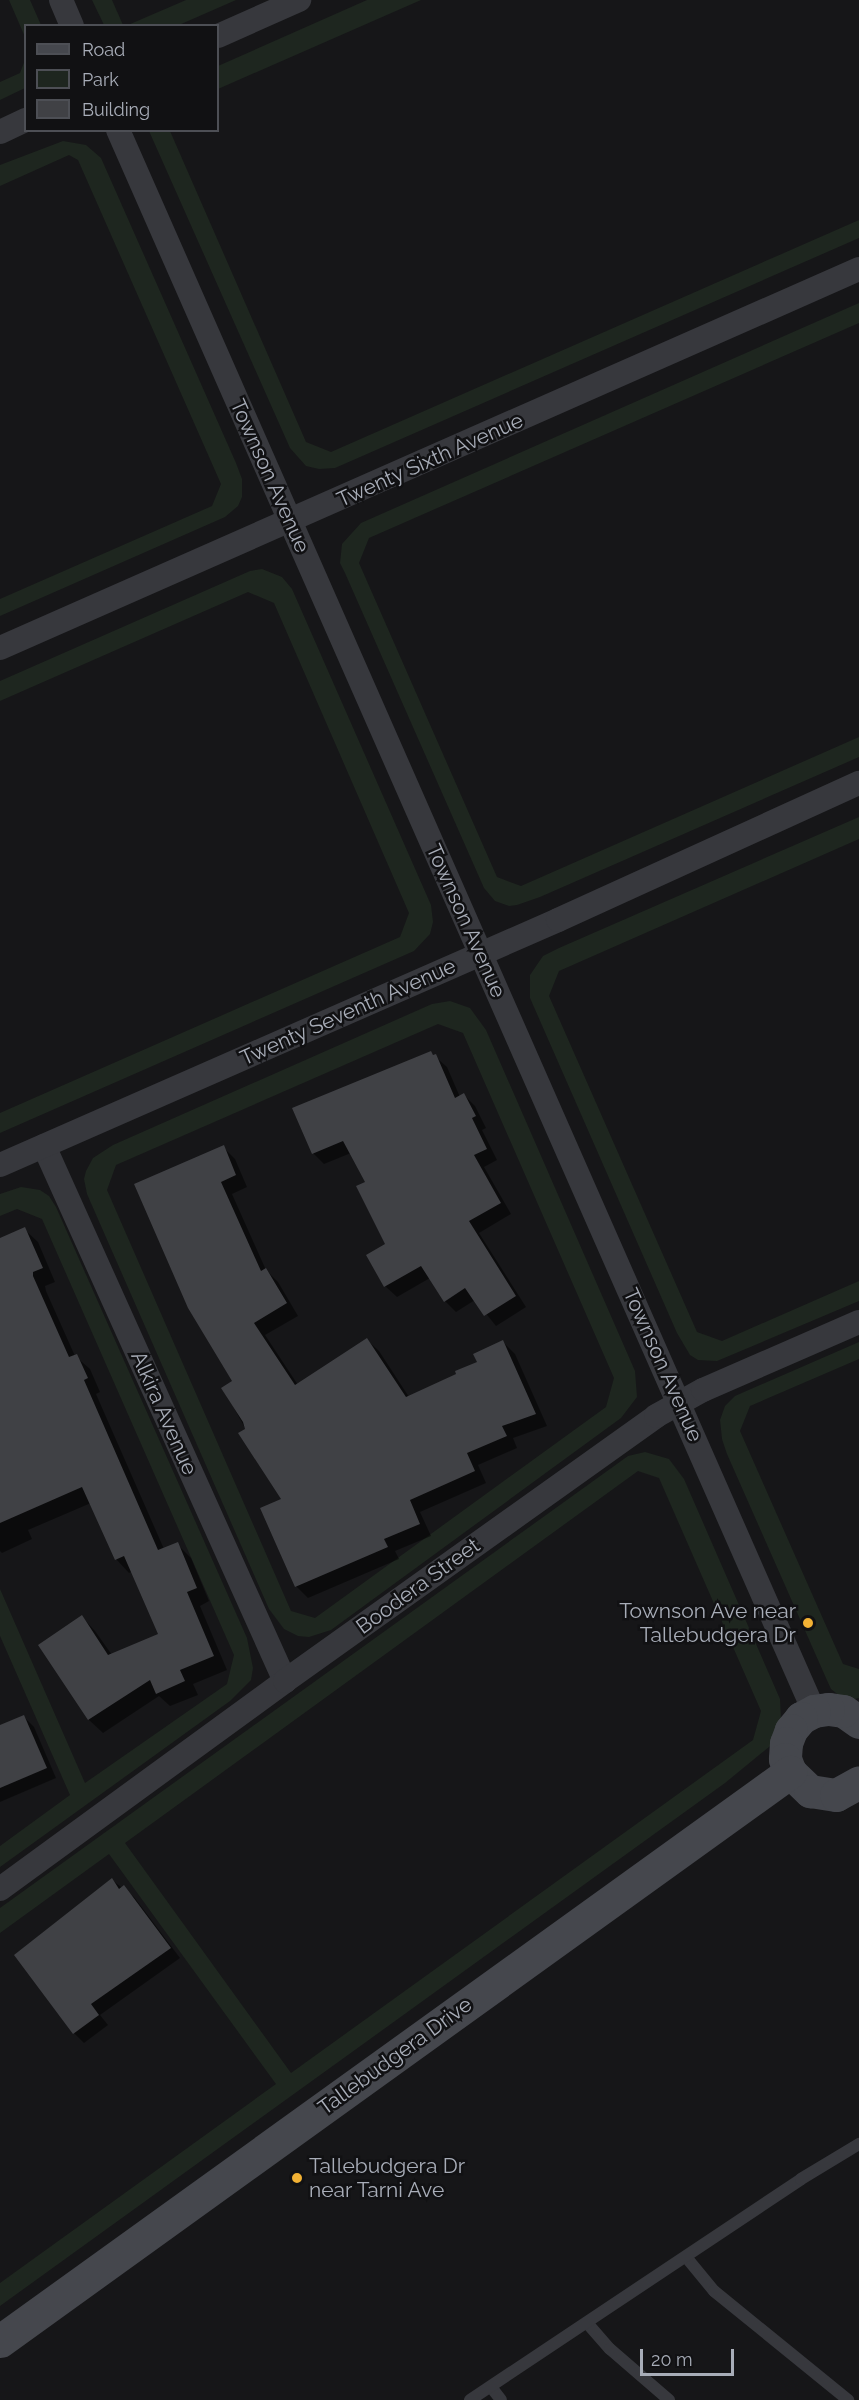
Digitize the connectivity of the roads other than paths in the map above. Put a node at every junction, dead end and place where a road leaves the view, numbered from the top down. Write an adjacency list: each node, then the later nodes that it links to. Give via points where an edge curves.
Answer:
1 (61, 0): 3 (street)
2 (299, 0): 4 (street)
3 (71, 24)
4 (219, 36)
5 (24, 121): 6 (street)
6 (0, 132)
7 (119, 132): 9 (street, Townson Avenue)
8 (859, 269): 9 (street, Twenty Sixth Avenue)
9 (290, 522): 10 (street, Twenty Sixth Avenue); 12 (street, Townson Avenue)
10 (0, 648)
11 (859, 783): 12 (street, Twenty Seventh Avenue)
12 (481, 954): 13 (street, Twenty Seventh Avenue); 16 (street, Townson Avenue)
13 (44, 1146): 14 (street, Twenty Seventh Avenue); 17 (street, Alkira Avenue)
14 (0, 1165)
15 (859, 1322): 16 (street, Boodera Street)
16 (680, 1402): 17 (street, Boodera Street); 18 (street, Townson Avenue)
17 (285, 1681): 22 (street, Boodera Street)
18 (814, 1711): 19 (street, via 843,1711); 20 (street, via 791,1730 785,1759)
19 (859, 1722)
20 (790, 1772): 21 (street, via 810,1791 836,1795); 26 (street, Tallebudgera Drive)
21 (856, 1792)
22 (0, 1889)
23 (859, 2144): 24 (lane)
24 (686, 2257): 25 (lane); 31 (lane, via 714,2291)
25 (588, 2324): 27 (lane); 30 (lane, via 610,2349)
26 (0, 2341)
27 (490, 2387): 28 (lane); 29 (lane)
28 (470, 2400)
29 (501, 2400)
30 (669, 2400)
31 (848, 2400)

